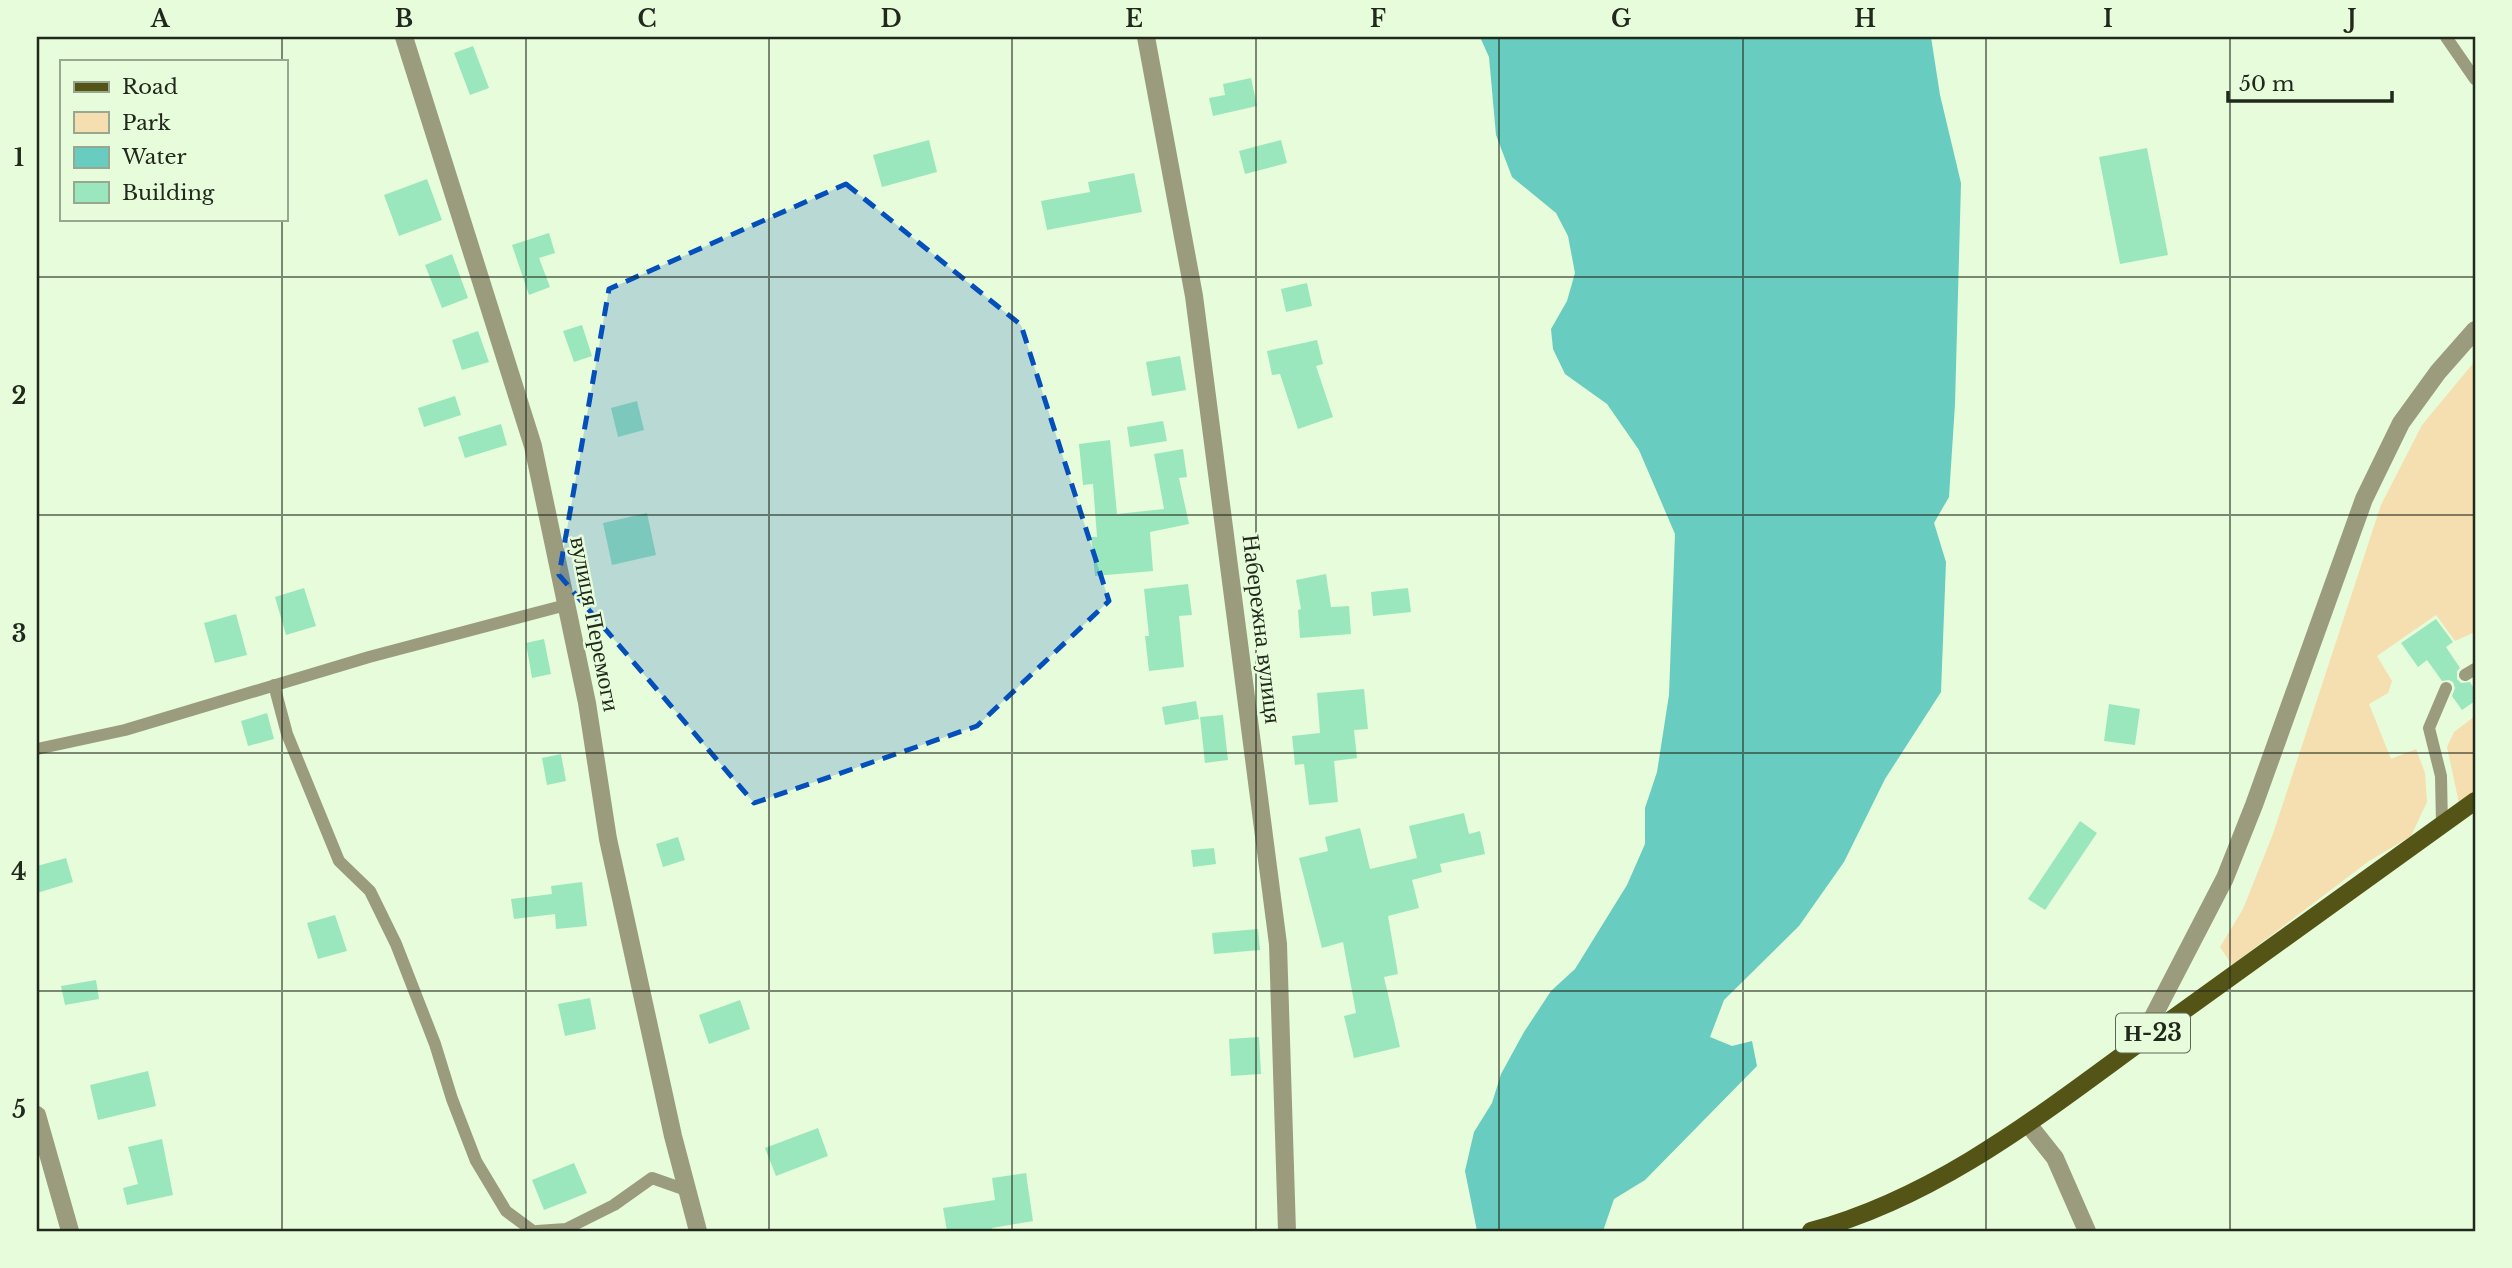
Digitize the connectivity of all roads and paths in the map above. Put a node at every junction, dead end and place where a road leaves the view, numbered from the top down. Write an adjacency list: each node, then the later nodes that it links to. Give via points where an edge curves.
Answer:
1 (404, 37): 6 (street, вулиця Перемоги, via 533,446)
2 (1146, 37): 19 (street, Набережна вулиця, via 1195,296 1278,944)
3 (2446, 37): 4 (lane)
4 (2475, 79)
5 (2475, 330): 12 (street, via 2401,423 2364,499 2225,878)
6 (566, 604): 7 (lane); 15 (street, вулиця Перемоги, via 608,839)
7 (274, 685): 9 (lane, via 125,730); 17 (lane, via 287,734 339,862 370,891 396,944 476,1161 506,1211)
8 (2446, 688): 11 (lane, via 2429,728 2441,775)
9 (37, 749)
10 (2475, 801): 11 (main road, Н-23)
11 (2442, 825): 12 (main road, Н-23)
12 (2139, 1044): 14 (main road, Н-23)
13 (37, 1115): 16 (street)
14 (2028, 1124): 20 (main road, Н-23, via 1940,1179 1868,1212); 21 (street, via 2055,1158)
15 (689, 1191): 17 (lane, via 652,1178 614,1205 566,1229); 18 (street, вулиця Перемоги)
16 (70, 1231)
17 (535, 1231)
18 (698, 1231)
19 (1287, 1231)
20 (1811, 1231)
21 (2087, 1231)

